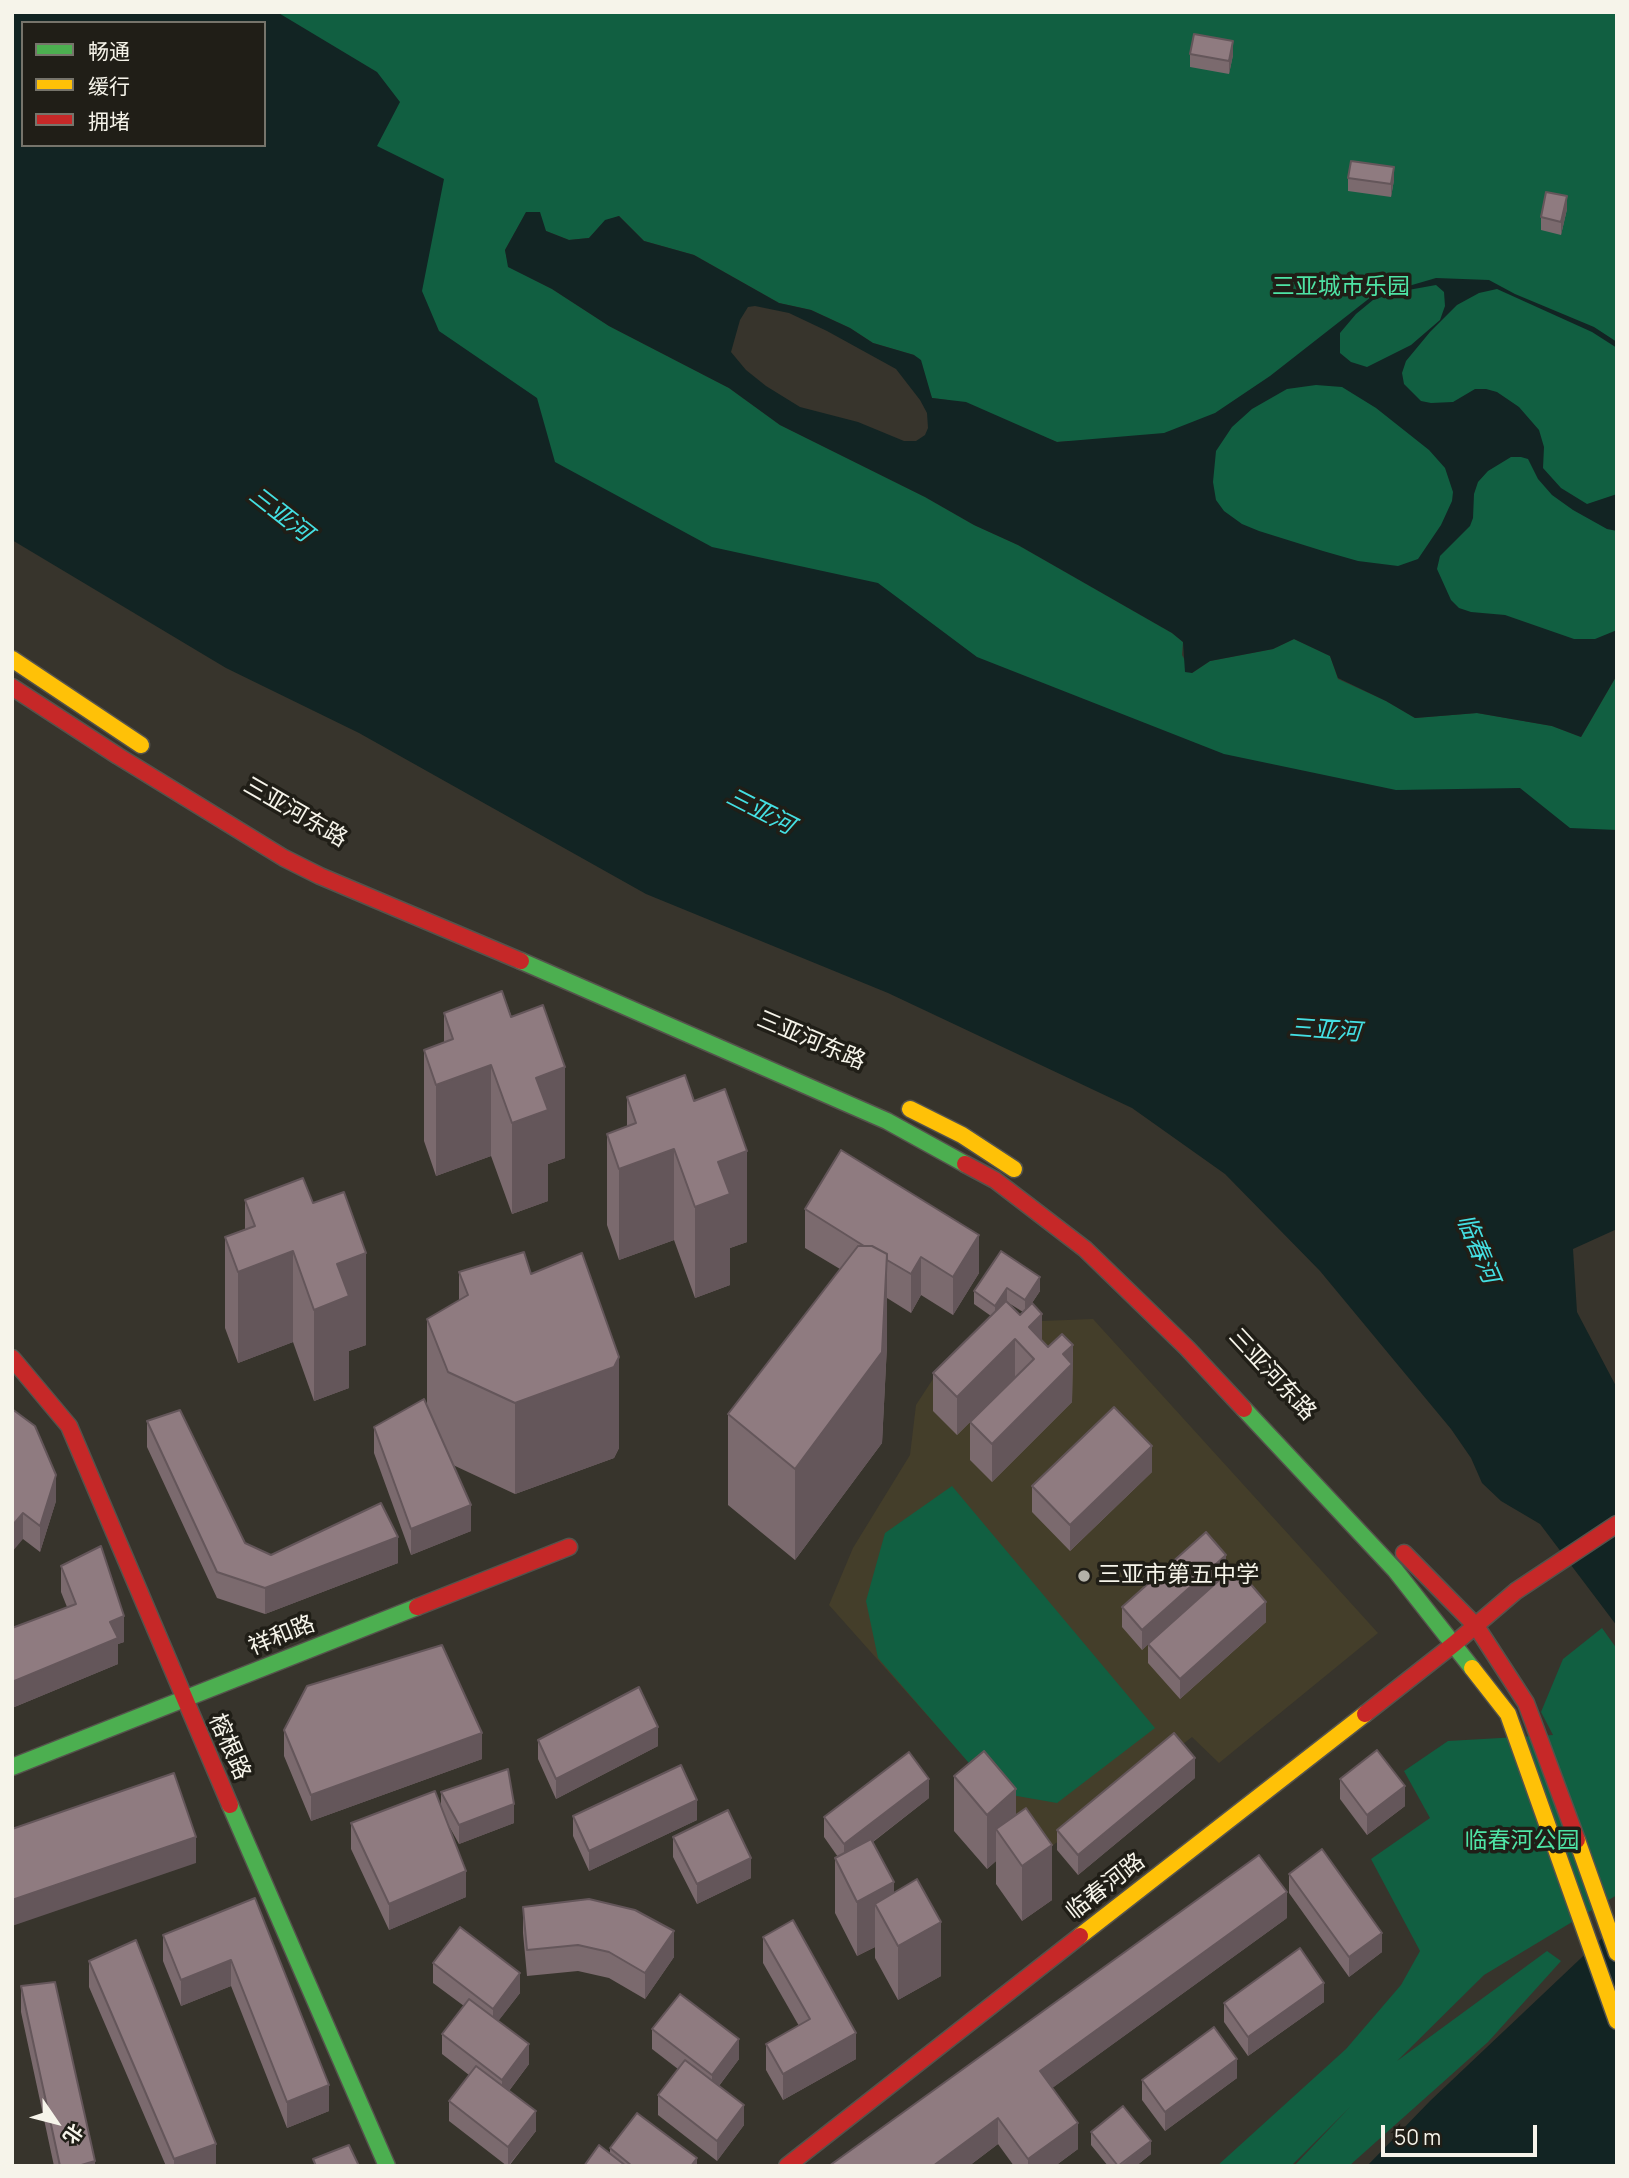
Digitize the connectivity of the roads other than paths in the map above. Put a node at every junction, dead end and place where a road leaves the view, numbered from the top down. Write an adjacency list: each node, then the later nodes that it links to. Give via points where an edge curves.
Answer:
1 (12, 659): 3 (main road)
2 (12, 687): 12 (main road, 三亚河东路, via 284,858 887,1121 995,1180 1084,1249 1187,1348 1395,1570)
3 (152, 753)
4 (900, 1105): 5 (main road, via 962,1135)
5 (1025, 1176)
6 (12, 1357): 13 (main road, 榕根路, via 69,1426)
7 (1617, 1524): 10 (main road, via 1516,1591)
8 (1391, 1538): 10 (main road)
9 (569, 1547): 13 (main road, 祥和路)
10 (1476, 1626): 11 (main road); 12 (main road)
11 (1494, 1639): 12 (main road); 15 (main road, via 1526,1703 1559,1787)
12 (1454, 1644): 16 (main road, 三亚河东路, via 1508,1714); 18 (main road, 临春河路)
13 (184, 1700): 14 (main road, 祥和路); 17 (main road, 榕根路)
14 (12, 1768)
15 (1617, 1953)
16 (1617, 2021)
17 (387, 2166)
18 (787, 2166)

